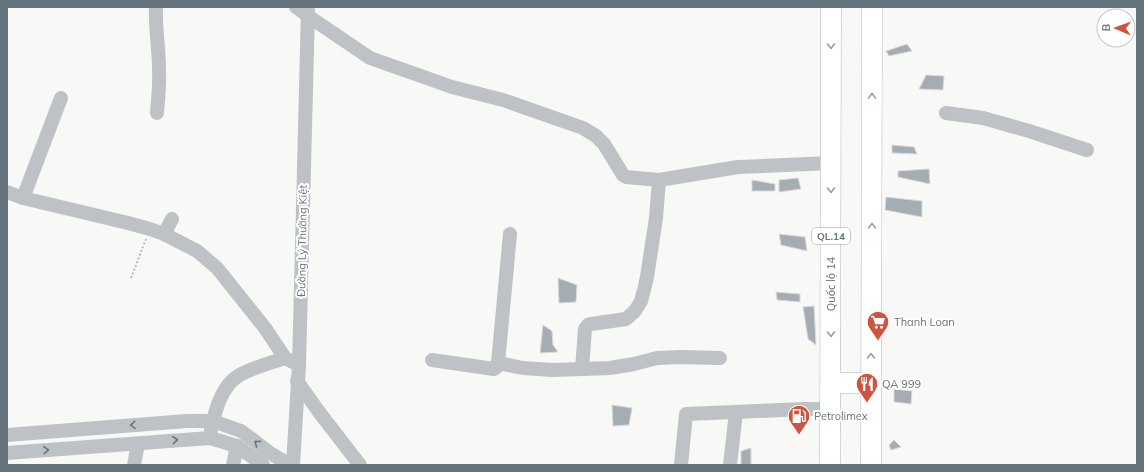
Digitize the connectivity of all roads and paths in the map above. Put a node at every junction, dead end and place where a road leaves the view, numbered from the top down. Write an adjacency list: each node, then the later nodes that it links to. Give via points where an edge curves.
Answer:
1 (156, 7): 7 (street, via 159,69)
2 (296, 7): 5 (street)
3 (831, 7): 10 (highway, Quốc lộ 14 / QL.14, one-way to 10)
4 (872, 7): 27 (highway, one-way to 4)
5 (308, 12): 11 (street, via 370,58 583,128 604,144 623,175); 23 (street, Đường Lý Thường Kiệt)
6 (61, 98): 13 (street)
7 (157, 113)
8 (946, 114): 9 (street, via 983,118)
9 (1087, 150)
10 (831, 163): 11 (street, via 738,167); 26 (highway, Quốc lộ 14 / QL.14, one-way to 26)
11 (659, 180): 24 (street, via 656,218 641,301 626,319 592,324 585,329)
12 (7, 192): 13 (street)
13 (23, 198): 15 (street)
14 (172, 219): 16 (street)
15 (150, 229): 16 (street); 18 (path)
16 (164, 234): 19 (street, via 197,251 217,268 265,328)
17 (510, 234): 22 (street)
18 (131, 278)
19 (285, 358): 23 (street); 30 (street, via 246,372 232,381 220,399)
20 (720, 358): 24 (street, via 657,358 610,368)
21 (432, 360): 22 (street, via 494,369)
22 (498, 363): 24 (street, via 523,368)
23 (299, 365): 25 (street, Đường Lý Thường Kiệt)
24 (582, 369)
25 (297, 380): 39 (street, Đường Lý Thường Kiệt); 40 (street)
26 (830, 383): 27 (highway); 28 (highway, Quốc lộ 14 / QL.14)
27 (871, 383): 44 (highway)
28 (830, 409): 29 (street); 43 (highway, Quốc lộ 14 / QL.14)
29 (736, 412): 41 (street, via 686,414); 42 (street)
30 (213, 421): 31 (street, one-way to 31); 32 (street); 39 (street, one-way to 30, via 241,431)
31 (7, 435)
32 (210, 438): 33 (street, one-way to 32); 34 (street)
33 (138, 444): 35 (street, one-way to 33); 36 (street)
34 (237, 446): 37 (street); 38 (street)
35 (7, 453)
36 (134, 465)
37 (233, 465)
38 (263, 465)
39 (291, 465)
40 (360, 465)
41 (681, 465)
42 (730, 465)
43 (830, 465)
44 (871, 465)

